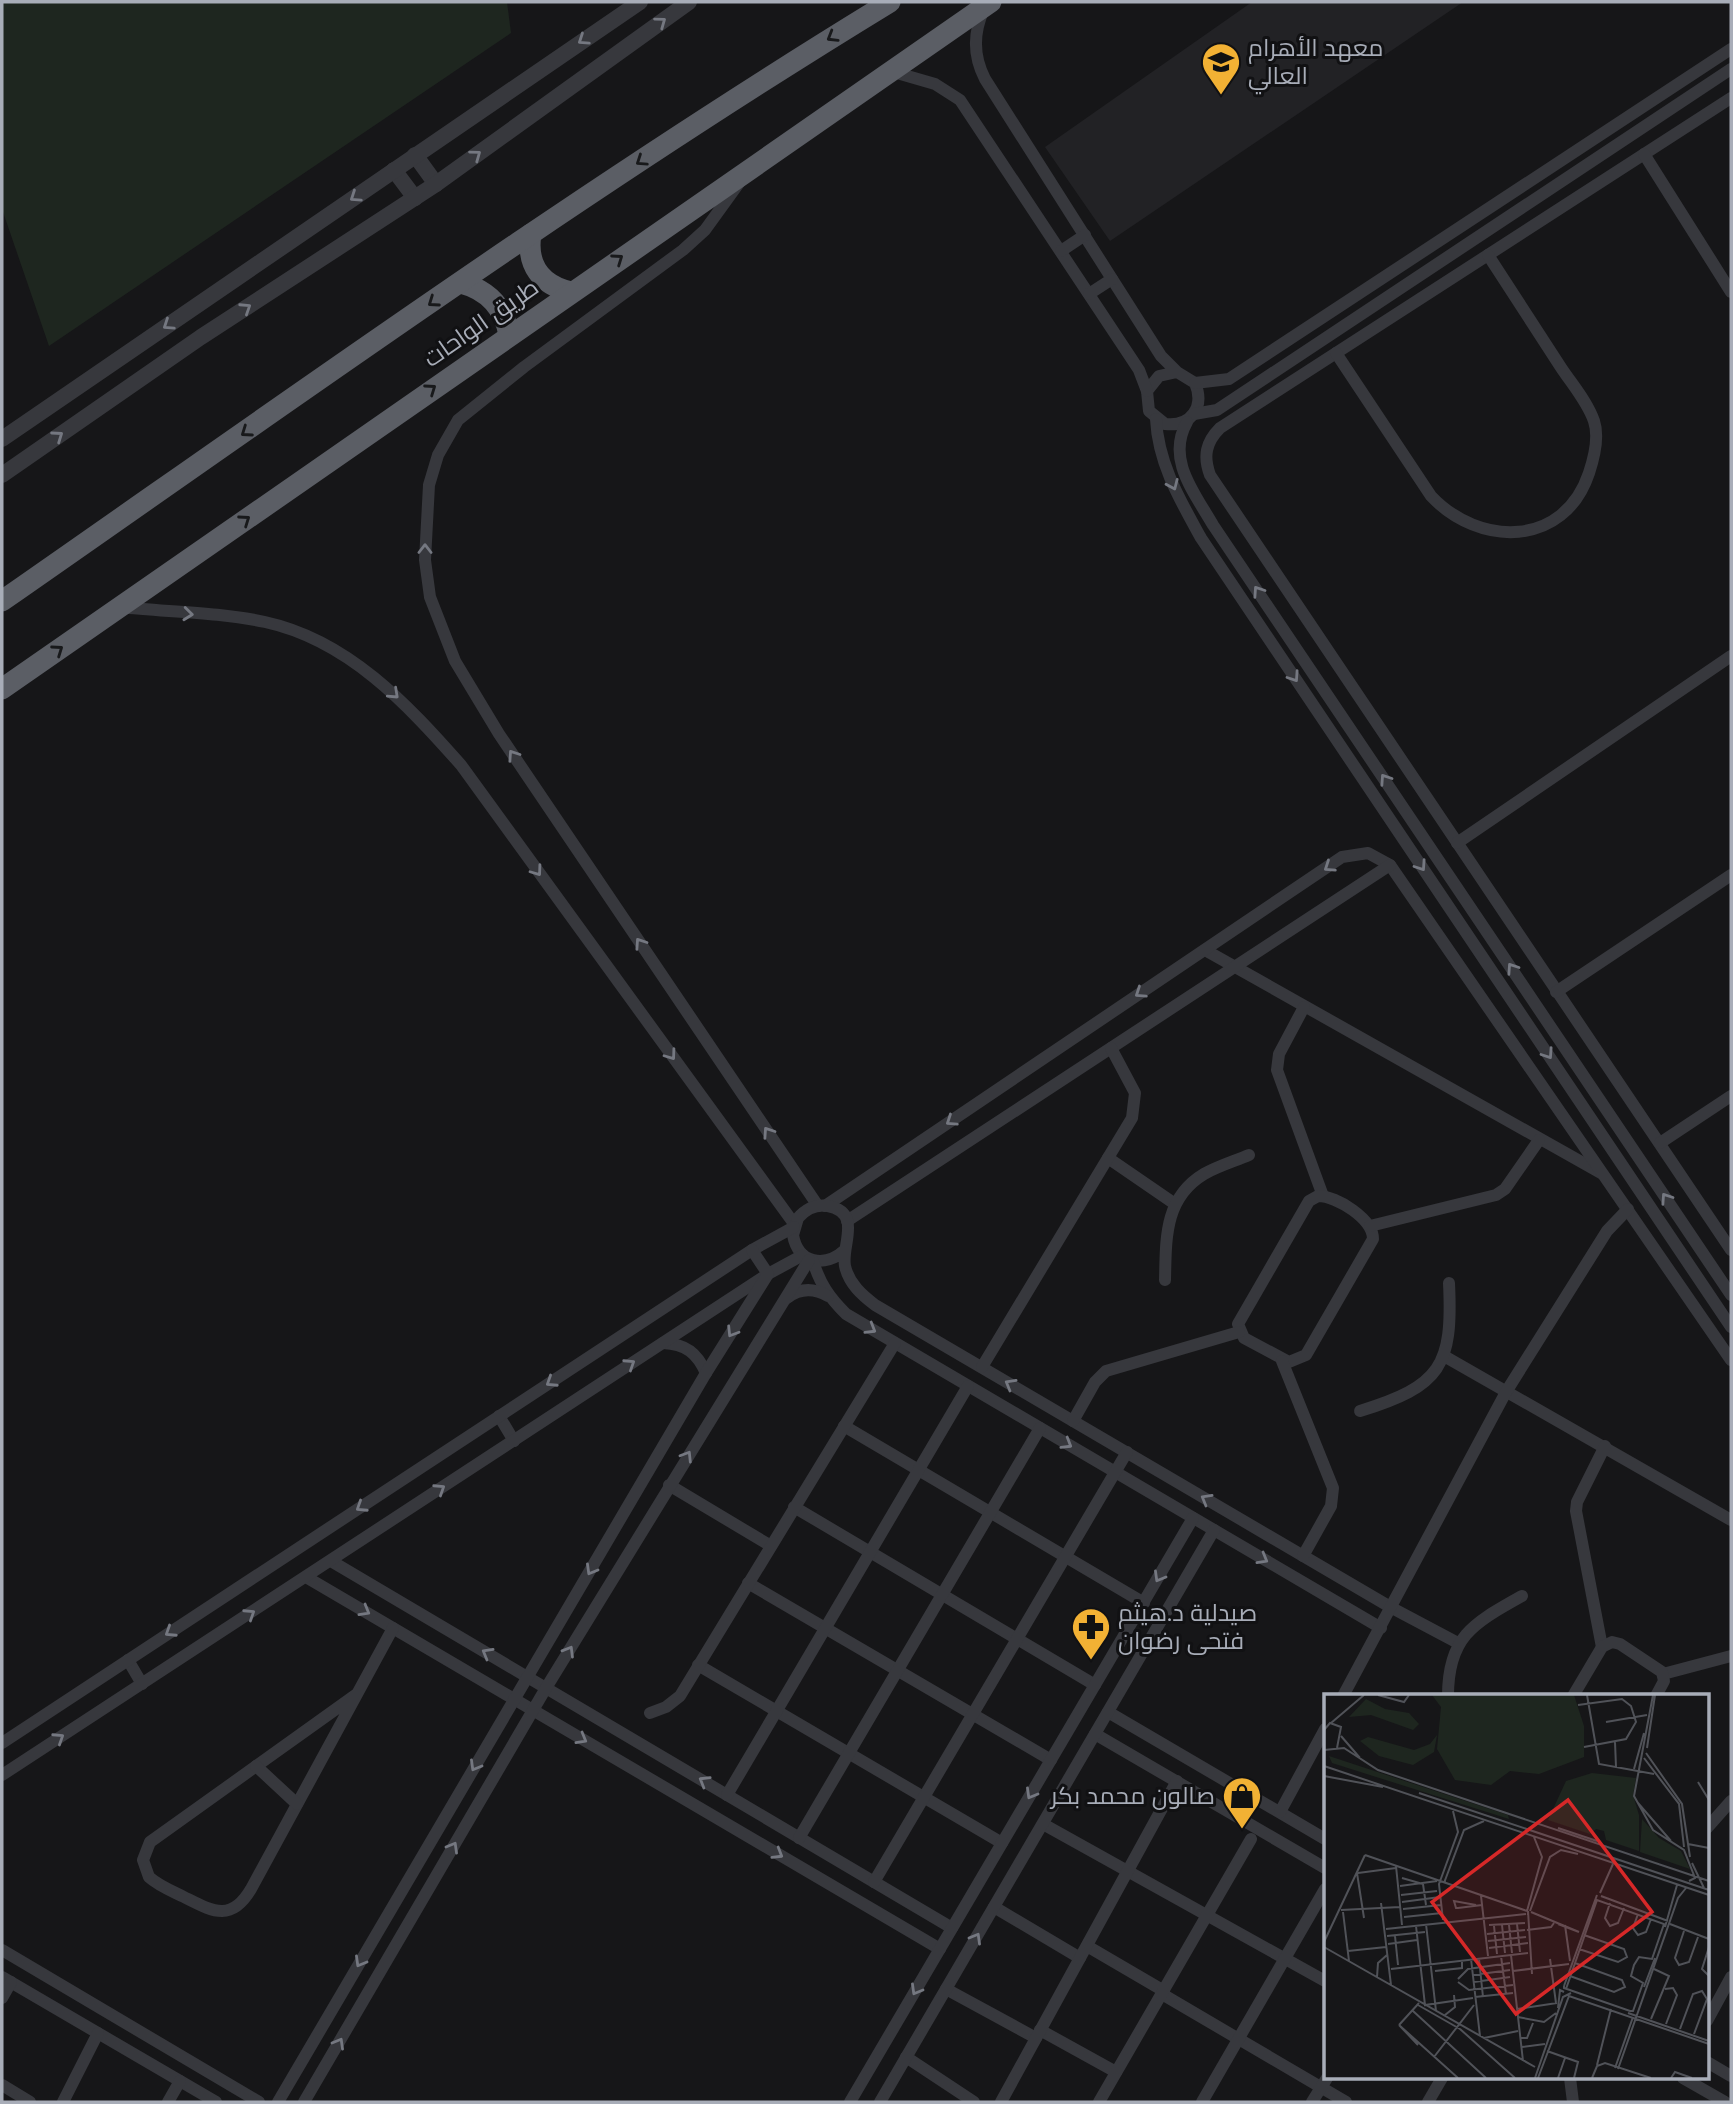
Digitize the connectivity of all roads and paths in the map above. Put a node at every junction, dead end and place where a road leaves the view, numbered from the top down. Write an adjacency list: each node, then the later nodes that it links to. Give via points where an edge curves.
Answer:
1 (639, 2): 12 (street, one-way to 12)
2 (689, 2): 15 (street, one-way to 2)
3 (890, 2): 17 (highway, طريق الواحات, one-way to 17)
4 (988, 4): 7 (highway, طريق الواحات); 18 (street, via 975,40 980,69)
5 (1731, 48): 31 (street, via 1229,379)
6 (1731, 69): 8 (street)
7 (890, 71): 13 (highway, طريق الواحات); 19 (street, via 935,84 960,100)
8 (1702, 87): 10 (street); 23 (street)
9 (1731, 98): 10 (street)
10 (1714, 108): 11 (street)
11 (1644, 154): 20 (street); 25 (street)
12 (415, 155): 14 (street); 15 (street)
13 (748, 169): 24 (highway, طريق الواحات, one-way to 13); 61 (street, one-way to 13, via 492,724 442,631 430,597 425,560 429,485 438,455 458,420 683,250 705,230)
14 (394, 170): 16 (street); 35 (street, one-way to 35)
15 (436, 184): 16 (street)
16 (415, 198): 36 (street, one-way to 16, via 201,337)
17 (531, 234): 22 (highway, طريق الواحات); 24 (highway, via 531,261 537,273)
18 (1085, 234): 19 (street); 21 (street)
19 (1060, 251): 26 (street)
20 (1488, 255): 27 (street); 29 (street, via 1594,422 1593,461 1587,478 1572,505 1555,520 1534,529 1502,533 1471,525 1442,508)
21 (1112, 279): 26 (street); 30 (street, via 1161,356)
22 (461, 283): 28 (highway, via 494,300); 37 (highway, طريق الواحات, one-way to 37)
23 (1402, 287): 27 (street); 33 (street, via 1217,410)
24 (571, 292): 28 (highway, طريق الواحات)
25 (1731, 292)
26 (1089, 294): 32 (street, via 1139,370)
27 (1413, 303): 29 (street)
28 (509, 335): 38 (highway, طريق الواحات, one-way to 28)
29 (1336, 353): 41 (street, via 1220,428 1207,445 1206,465)
30 (1177, 372): 31 (street); 32 (street, via 1159,376)
31 (1195, 383): 33 (street, via 1199,404)
32 (1147, 391): 34 (street, via 1149,411)
33 (1190, 418): 34 (street, via 1165,424); 42 (street, one-way to 33, via 1197,498 1177,449)
34 (1156, 419): 51 (street, one-way to 51, via 1171,484 1201,538)
35 (2, 439)
36 (2, 475)
37 (2, 601)
38 (120, 607): 40 (highway, طريق الواحات, one-way to 38); 66 (street, one-way to 66, via 264,622 306,635 372,673 461,765)
39 (1731, 656): 43 (street)
40 (2, 689)
41 (1422, 792): 42 (street); 43 (street)
42 (1402, 804): 50 (street, one-way to 42)
43 (1457, 843): 48 (street)
44 (1390, 865): 46 (street, one-way to 46, via 1368,853 1342,857); 47 (street); 58 (street)
45 (1731, 875): 48 (street)
46 (1205, 950): 47 (street); 61 (street, one-way to 61)
47 (1235, 967): 49 (street); 52 (street)
48 (1556, 992): 55 (street)
49 (1304, 1007): 54 (street); 59 (street, via 1279,1054 1277,1070)
50 (1546, 1018): 51 (street); 64 (street, one-way to 50)
51 (1530, 1029): 80 (street, one-way to 80)
52 (1111, 1048): 57 (street, via 1132,1084 1135,1107); 65 (street)
53 (1731, 1096): 55 (street)
54 (1539, 1140): 58 (street); 67 (street, via 1496,1195)
55 (1660, 1143): 62 (street)
56 (1249, 1154): 60 (street, via 1206,1173 1188,1186)
57 (1108, 1158): 60 (street); 87 (street)
58 (1604, 1175): 63 (street)
59 (1323, 1196): 67 (street); 81 (street, via 1309,1201 1238,1324)
60 (1175, 1204): 73 (street, via 1167,1227)
61 (822, 1206): 65 (street, via 842,1213); 66 (street, via 804,1212)
62 (1701, 1206): 64 (street); 70 (street)
63 (1628, 1209): 85 (street); 90 (street, via 1607,1231)
64 (1681, 1220): 76 (street)
65 (847, 1221): 69 (street, via 850,1241)
66 (794, 1226): 68 (street); 71 (street, via 794,1242)
67 (1370, 1226): 86 (street, via 1373,1239 1306,1355 1295,1362)
68 (752, 1250): 72 (street); 92 (street, one-way to 92)
69 (845, 1250): 71 (street, via 825,1262); 75 (street, via 851,1282)
70 (1731, 1250)
71 (808, 1259): 72 (street); 77 (street); 78 (street)
72 (768, 1274): 82 (street); 88 (street, one-way to 88)
73 (1166, 1280)
74 (1449, 1283): 84 (street, via 1451,1334)
75 (862, 1295): 79 (street); 87 (street)
76 (1731, 1295)
77 (829, 1297): 78 (street, via 801,1291); 79 (street)
78 (784, 1301): 101 (street, one-way to 78)
79 (846, 1314): 83 (street, one-way to 83)
80 (1731, 1327)
81 (1239, 1332): 86 (street); 93 (street, via 1106,1371)
82 (663, 1343): 88 (street, via 690,1350); 96 (street, one-way to 82)
83 (895, 1343): 89 (street); 94 (street)
84 (1444, 1356): 90 (street); 91 (street, via 1429,1380 1408,1395)
85 (1731, 1360)
86 (1282, 1361): 112 (street, via 1333,1488 1331,1506)
87 (982, 1367): 93 (street, one-way to 87)
88 (706, 1373): 106 (street)
89 (968, 1386): 95 (street); 99 (street)
90 (1506, 1392): 97 (street); 119 (street)
91 (1360, 1411)
92 (499, 1416): 96 (street); 127 (street, one-way to 127)
93 (1073, 1421): 98 (street)
94 (844, 1426): 99 (street); 102 (street)
95 (1040, 1428): 100 (street, one-way to 100); 103 (street)
96 (513, 1441): 113 (street, one-way to 96)
97 (1605, 1446): 105 (street); 125 (street, via 1576,1511)
98 (1127, 1452): 100 (street); 112 (street, one-way to 98)
99 (919, 1470): 103 (street); 110 (street)
100 (1115, 1472): 104 (street); 111 (street)
101 (669, 1485): 108 (street); 109 (street)
102 (794, 1507): 109 (street); 110 (street)
103 (990, 1512): 111 (street); 116 (street)
104 (1193, 1518): 107 (street); 118 (street, one-way to 118)
105 (1731, 1520)
106 (615, 1528): 108 (street); 131 (street, one-way to 131)
107 (1214, 1530): 122 (street, one-way to 122); 143 (street)
108 (636, 1539): 134 (street, one-way to 108)
109 (771, 1546): 115 (street)
110 (870, 1552): 116 (street); 121 (street)
111 (1065, 1556): 118 (street); 123 (street)
112 (1303, 1556): 119 (street)
113 (331, 1561): 114 (street); 131 (street, one-way to 113)
114 (306, 1577): 120 (street, one-way to 120); 132 (street, one-way to 114)
115 (748, 1583): 121 (street); 128 (street)
116 (942, 1595): 123 (street); 129 (street)
117 (1522, 1596): 124 (street, via 1475,1624)
118 (1144, 1603): 133 (street)
119 (1392, 1608): 122 (street); 124 (street)
120 (393, 1628): 135 (street); 140 (street)
121 (825, 1628): 129 (street); 142 (street)
122 (1381, 1628): 136 (street)
123 (1017, 1639): 133 (street); 145 (street)
124 (1458, 1643): 137 (street, via 1449,1668)
125 (1602, 1647): 130 (street, via 1620,1644); 138 (street)
126 (1731, 1656): 130 (street)
127 (128, 1660): 132 (street); 148 (street)
128 (698, 1665): 142 (street); 144 (street, via 680,1696)
129 (898, 1670): 145 (street); 149 (street)
130 (1663, 1674): 139 (street)
131 (528, 1677): 134 (street); 140 (street)
132 (142, 1684): 152 (street, one-way to 132)
133 (1095, 1685): 150 (street)
134 (546, 1688): 141 (street); 154 (street, one-way to 134)
135 (357, 1694): 151 (street); 157 (street)
136 (1344, 1694)
137 (1448, 1694)
138 (1574, 1694)
139 (1657, 1694)
140 (515, 1699): 141 (street); 173 (street, one-way to 173)
141 (533, 1710): 161 (street, one-way to 161); 175 (street, one-way to 141)
142 (776, 1711): 149 (street); 154 (street)
143 (1108, 1712): 147 (street); 159 (street)
144 (650, 1713)
145 (972, 1714): 150 (street); 155 (street)
146 (1324, 1731): 159 (street)
147 (1095, 1734): 153 (street); 160 (street)
148 (2, 1743)
149 (849, 1754): 155 (street); 163 (street)
150 (1051, 1760): 166 (street, one-way to 166)
151 (256, 1766): 157 (street); 157 (street, via 150,1842 143,1860 149,1877 213,1912 231,1910 245,1898)
152 (2, 1776)
153 (1177, 1781): 167 (street); 168 (street)
154 (727, 1795): 158 (street)
155 (923, 1797): 166 (street); 169 (street)
156 (1731, 1802): 162 (street)
157 (297, 1804)
158 (742, 1804): 161 (street); 163 (street)
159 (1280, 1812): 164 (street)
160 (1042, 1824): 168 (street); 171 (street)
161 (729, 1825): 177 (street, one-way to 177)
162 (1708, 1827)
163 (799, 1838): 169 (street)
164 (1324, 1838)
165 (1251, 1839): 172 (street)
166 (1002, 1843): 174 (street)
167 (1324, 1867)
168 (1128, 1871): 172 (street); 176 (street)
169 (874, 1882): 174 (street)
170 (1324, 1891): 180 (street)
171 (994, 1907): 179 (street); 184 (street, one-way to 171)
172 (1207, 1915): 180 (street); 185 (street)
173 (381, 1927): 175 (street); 208 (street, one-way to 208)
174 (952, 1928): 177 (street)
175 (400, 1937): 209 (street, one-way to 175)
176 (1087, 1946): 179 (street); 185 (street)
177 (940, 1949): 193 (street, one-way to 193)
178 (2, 1950): 207 (street)
179 (1080, 1958): 189 (street)
180 (1285, 1959): 183 (street); 190 (street)
181 (1731, 1977): 187 (street)
182 (6, 1979): 186 (street); 188 (street)
183 (1324, 1980)
184 (946, 1989): 189 (street); 191 (street)
185 (1163, 1993): 190 (street); 194 (street)
186 (2, 1997)
187 (1708, 2019)
188 (98, 2033): 200 (street); 204 (street)
189 (1038, 2034): 194 (street); 213 (street)
190 (1238, 2039): 201 (street); 215 (street)
191 (906, 2057): 196 (street); 212 (street)
192 (1708, 2063): 195 (street)
193 (870, 2068): 196 (street); 210 (street)
194 (1116, 2072): 214 (street)
195 (1731, 2076)
196 (893, 2079): 211 (street)
197 (1442, 2080): 218 (street)
198 (1570, 2080): 219 (street)
199 (1686, 2080): 220 (street)
200 (180, 2081): 205 (street); 206 (street)
201 (1324, 2083): 216 (street); 217 (street)
202 (2, 2085): 203 (street)
203 (30, 2102)
204 (63, 2102)
205 (168, 2102)
206 (216, 2102)
207 (259, 2102)
208 (278, 2102)
209 (304, 2102)
210 (850, 2102)
211 (880, 2102)
212 (974, 2102)
213 (1001, 2102)
214 (1099, 2102)
215 (1202, 2102)
216 (1312, 2102)
217 (1346, 2102)
218 (1428, 2102)
219 (1573, 2102)
220 (1725, 2102)

